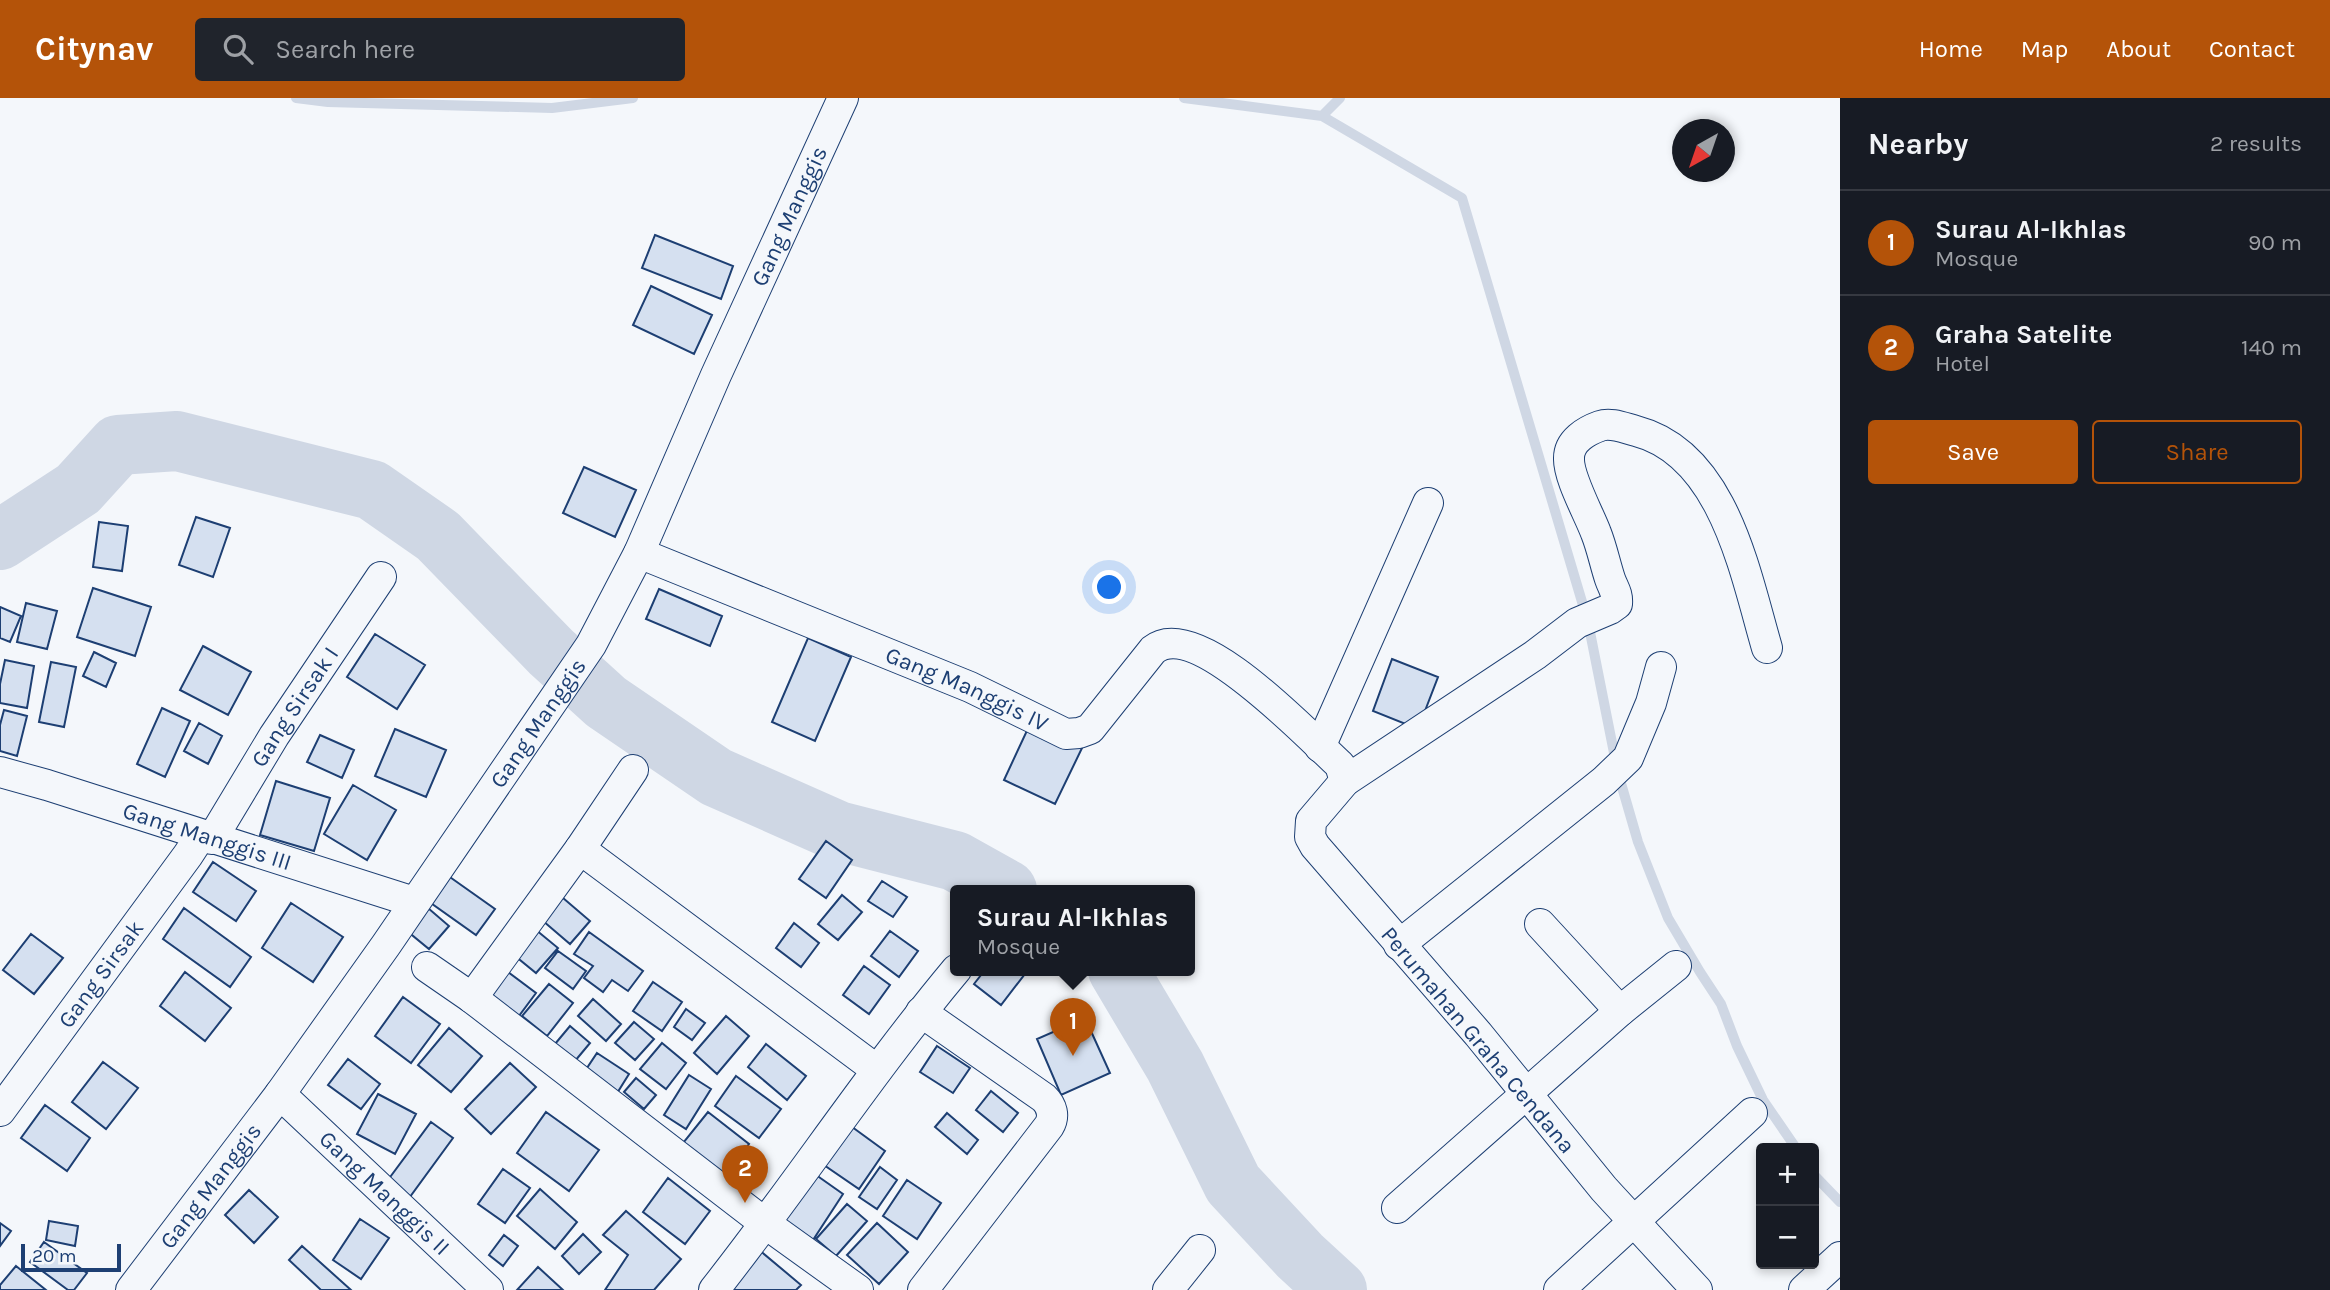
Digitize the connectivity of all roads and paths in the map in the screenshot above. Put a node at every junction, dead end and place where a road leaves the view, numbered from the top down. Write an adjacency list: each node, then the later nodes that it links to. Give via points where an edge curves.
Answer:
1 (842, 99): 3 (street, Gang Manggis)
2 (1428, 503): 7 (street)
3 (639, 552): 7 (street, Gang Manggis IV, via 970,687 1066,734 1090,729 1159,645 1191,647 1237,672); 13 (street, Gang Manggis, via 591,645)
4 (380, 577): 11 (street, Gang Sirsak I)
5 (1768, 648): 10 (street, Perumahan Graha Cendana, via 1720,505 1700,474 1679,452 1649,434 1606,424 1587,431 1573,444 1569,458 1617,604 1577,623)
6 (1661, 667): 15 (street, via 1628,758)
7 (1320, 747): 10 (street, Gang Manggis IV, via 1340,765)
8 (633, 770): 12 (street)
9 (0, 772): 11 (street, Gang Manggis III)
10 (1345, 781): 15 (street, Perumahan Graha Cendana, via 1311,821 1310,837)
11 (207, 837): 13 (street, Gang Manggis III); 25 (street, Gang Sirsak)
12 (580, 849): 19 (street); 22 (street)
13 (414, 902): 23 (street, Gang Manggis)
14 (1540, 924): 20 (street)
15 (1399, 945): 24 (street, Perumahan Graha Cendana)
16 (1676, 966): 20 (street)
17 (427, 967): 19 (street)
18 (951, 976): 21 (street)
19 (472, 998): 29 (street)
20 (1620, 1011): 24 (street)
21 (921, 1012): 22 (street); 36 (street, via 1044,1098 1052,1113 1049,1126)
22 (877, 1070): 29 (street)
23 (280, 1094): 32 (street, Gang Manggis); 33 (street, Gang Manggis II)
24 (1527, 1094): 27 (street); 28 (street, Perumahan Graha Cendana)
25 (0, 1111)
26 (1752, 1113): 28 (street)
27 (1396, 1208)
28 (1634, 1223): 38 (street); 39 (street, Perumahan Graha Cendana)
29 (766, 1224): 34 (street); 35 (street)
30 (1200, 1250): 37 (street)
31 (1840, 1257): 40 (street)
32 (131, 1290)
33 (488, 1290)
34 (714, 1290)
35 (858, 1290)
36 (923, 1290)
37 (1168, 1290)
38 (1559, 1290)
39 (1697, 1290)
40 (1804, 1290)

